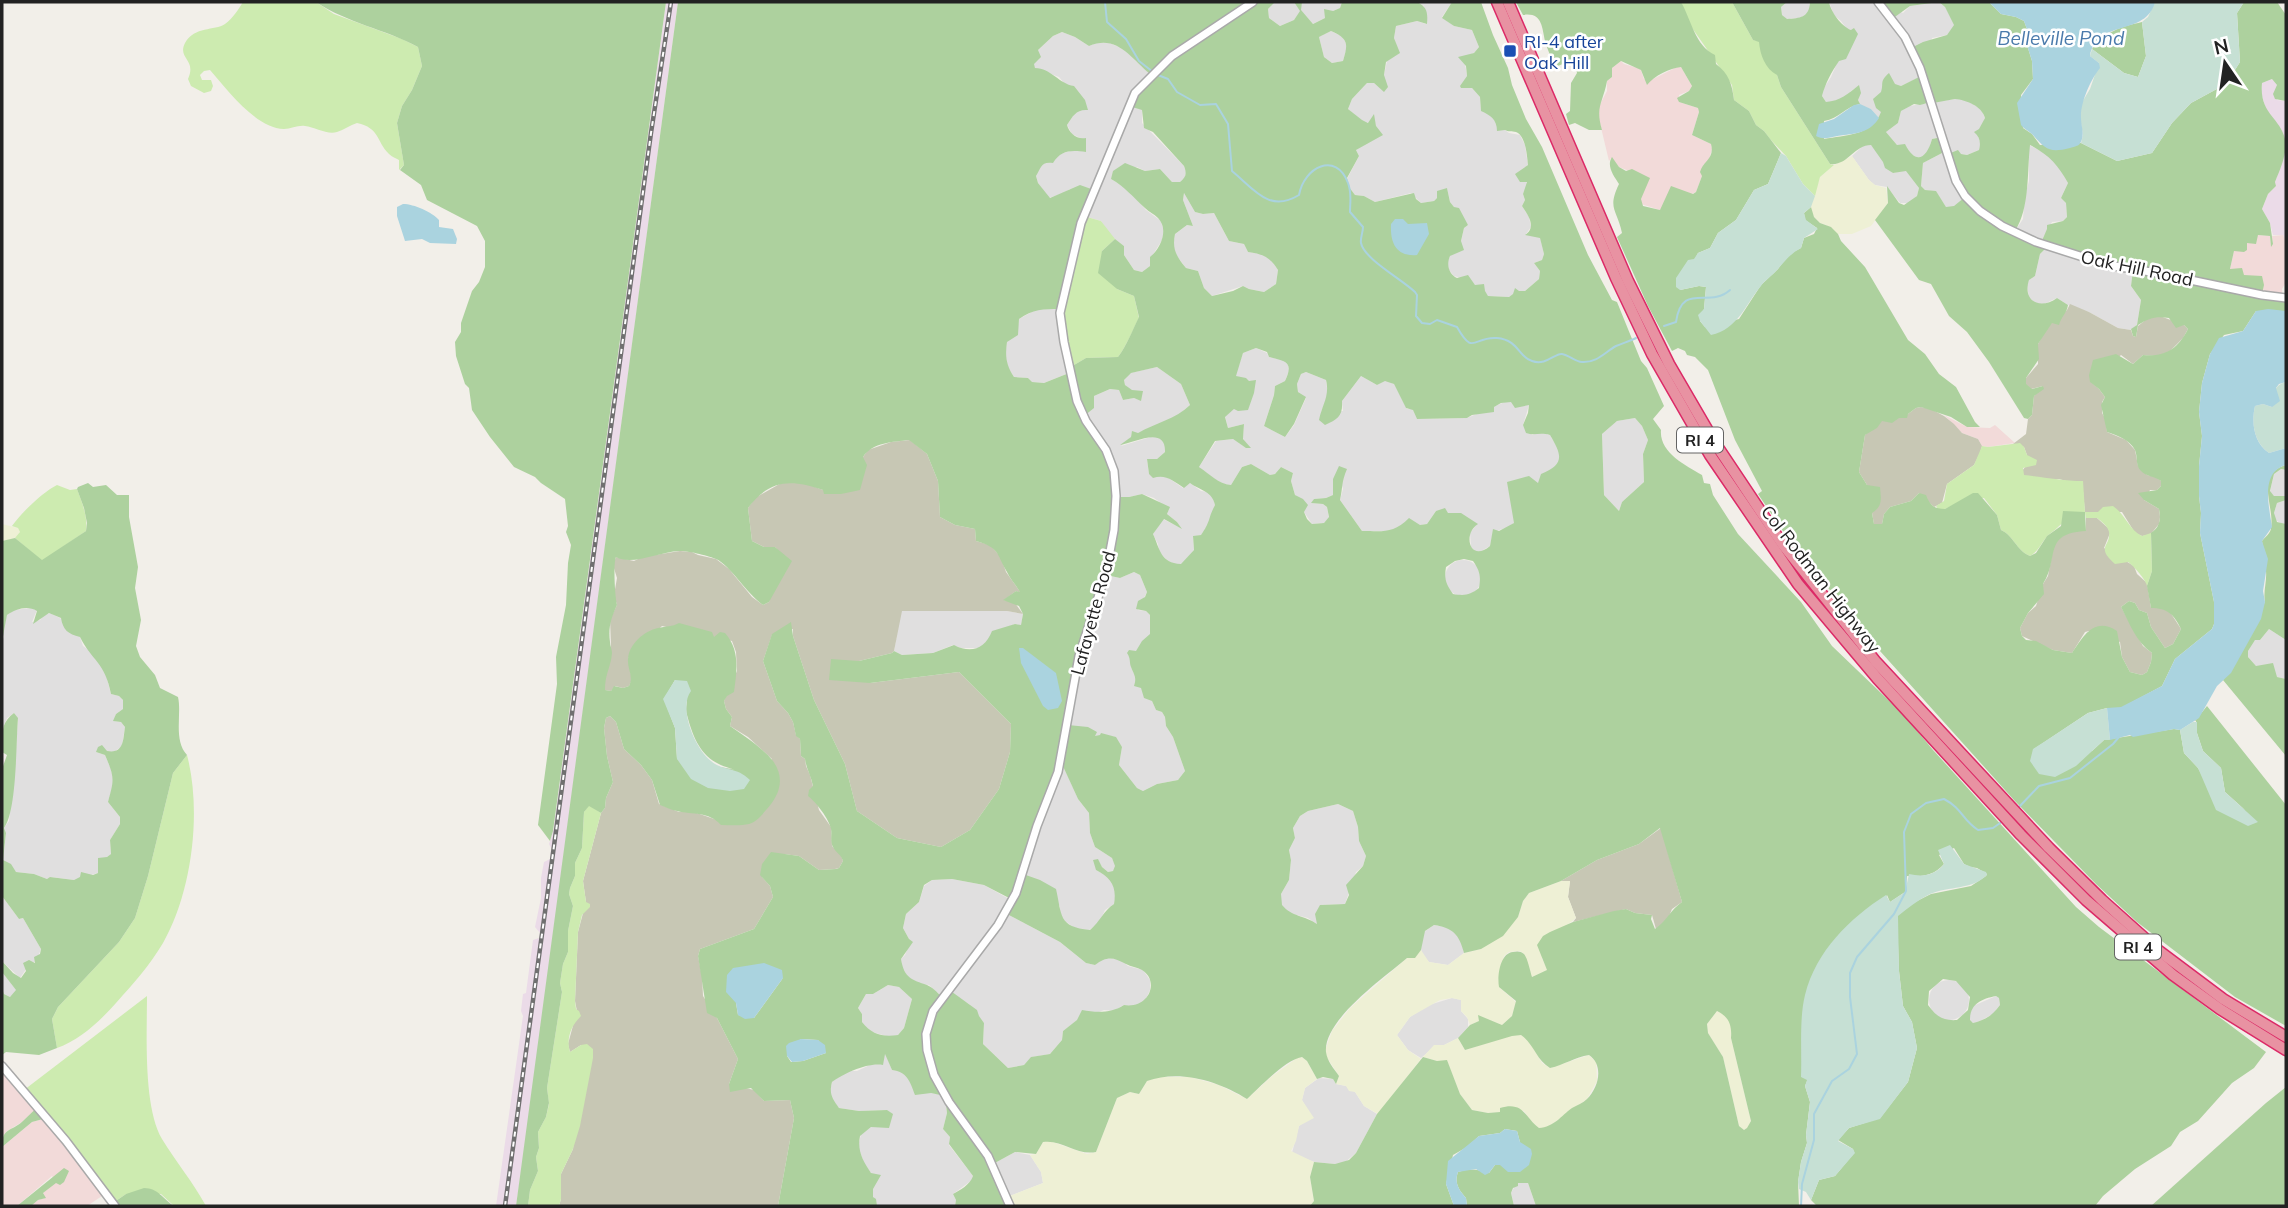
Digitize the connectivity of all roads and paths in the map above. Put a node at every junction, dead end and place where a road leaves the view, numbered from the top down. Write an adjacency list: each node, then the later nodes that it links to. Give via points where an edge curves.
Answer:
1 (1253, 2): 11 (street, Lafayette Road, via 1172,56 1135,93 1089,199 1060,313 1077,401 1114,471 1114,530 1106,573 1079,656 1058,772 1016,893 998,925 941,998 926,1034 934,1075 988,1156)
2 (1497, 2): 6 (highway, Col Rodman Highway / RI 4, via 1635,320 1710,455 1805,593 1862,661)
3 (1508, 2): 6 (highway, Col Rodman Highway / RI 4, via 1628,281 1715,443 1783,545 1858,640)
4 (1878, 2): 5 (street, Oak Hill Road, via 1905,37 1920,68 1956,181 1972,204 1989,217 2036,242 2094,261)
5 (2286, 298)
6 (2010, 814): 7 (highway, Col Rodman Highway / RI 4, via 2159,951 2223,999); 8 (highway, Col Rodman Highway / RI 4, via 2076,891 2133,942 2220,1009)
7 (2286, 1037)
8 (2286, 1050)
9 (2, 1066): 10 (street)
10 (115, 1206)
11 (1010, 1206)

